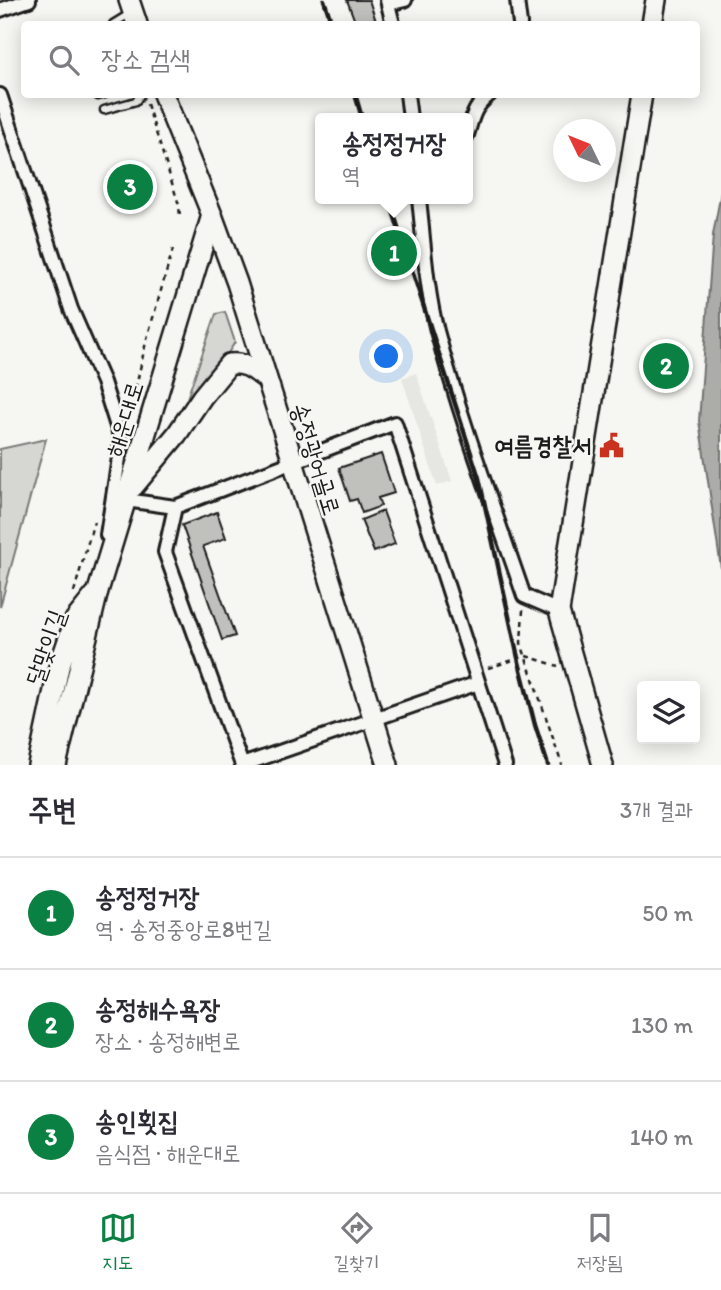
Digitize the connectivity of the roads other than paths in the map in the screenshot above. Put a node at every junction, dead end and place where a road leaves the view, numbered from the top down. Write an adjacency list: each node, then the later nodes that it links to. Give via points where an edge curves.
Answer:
1 (29, 0): 6 (street)
2 (405, 0): 5 (street)
3 (517, 0): 8 (street)
4 (656, 0): 9 (main road)
5 (388, 2): 7 (street)
6 (0, 10)
7 (392, 21)
8 (520, 21)
9 (652, 21)
10 (0, 95): 23 (street, via 71,309 103,382 120,436)
11 (139, 98): 15 (lane)
12 (165, 98): 18 (main road)
13 (486, 98): 16 (street)
14 (641, 98): 24 (main road)
15 (104, 110)
16 (473, 113)
17 (420, 204): 24 (street, via 437,330 480,469 524,596)
18 (212, 215): 19 (main road, 송정광어골로); 21 (main road, 해운대로)
19 (266, 379): 20 (main road, 송정광어골로); 21 (main road, via 248,365 229,364)
20 (292, 463): 22 (street); 25 (street, via 395,423); 26 (main road, 송정광어골로)
21 (126, 497): 22 (street); 23 (main road, 해운대로)
22 (175, 507): 29 (street, via 165,552)
23 (98, 591): 27 (main road, 달맞이길, via 75,620 59,667); 28 (main road, 해운대로)
24 (559, 611): 32 (main road)
25 (477, 677): 26 (street); 31 (street)
26 (372, 719): 29 (street); 30 (main road, 송정광어골로)
27 (38, 765)
28 (56, 765)
29 (242, 765)
30 (388, 765)
31 (505, 765)
32 (603, 765)

